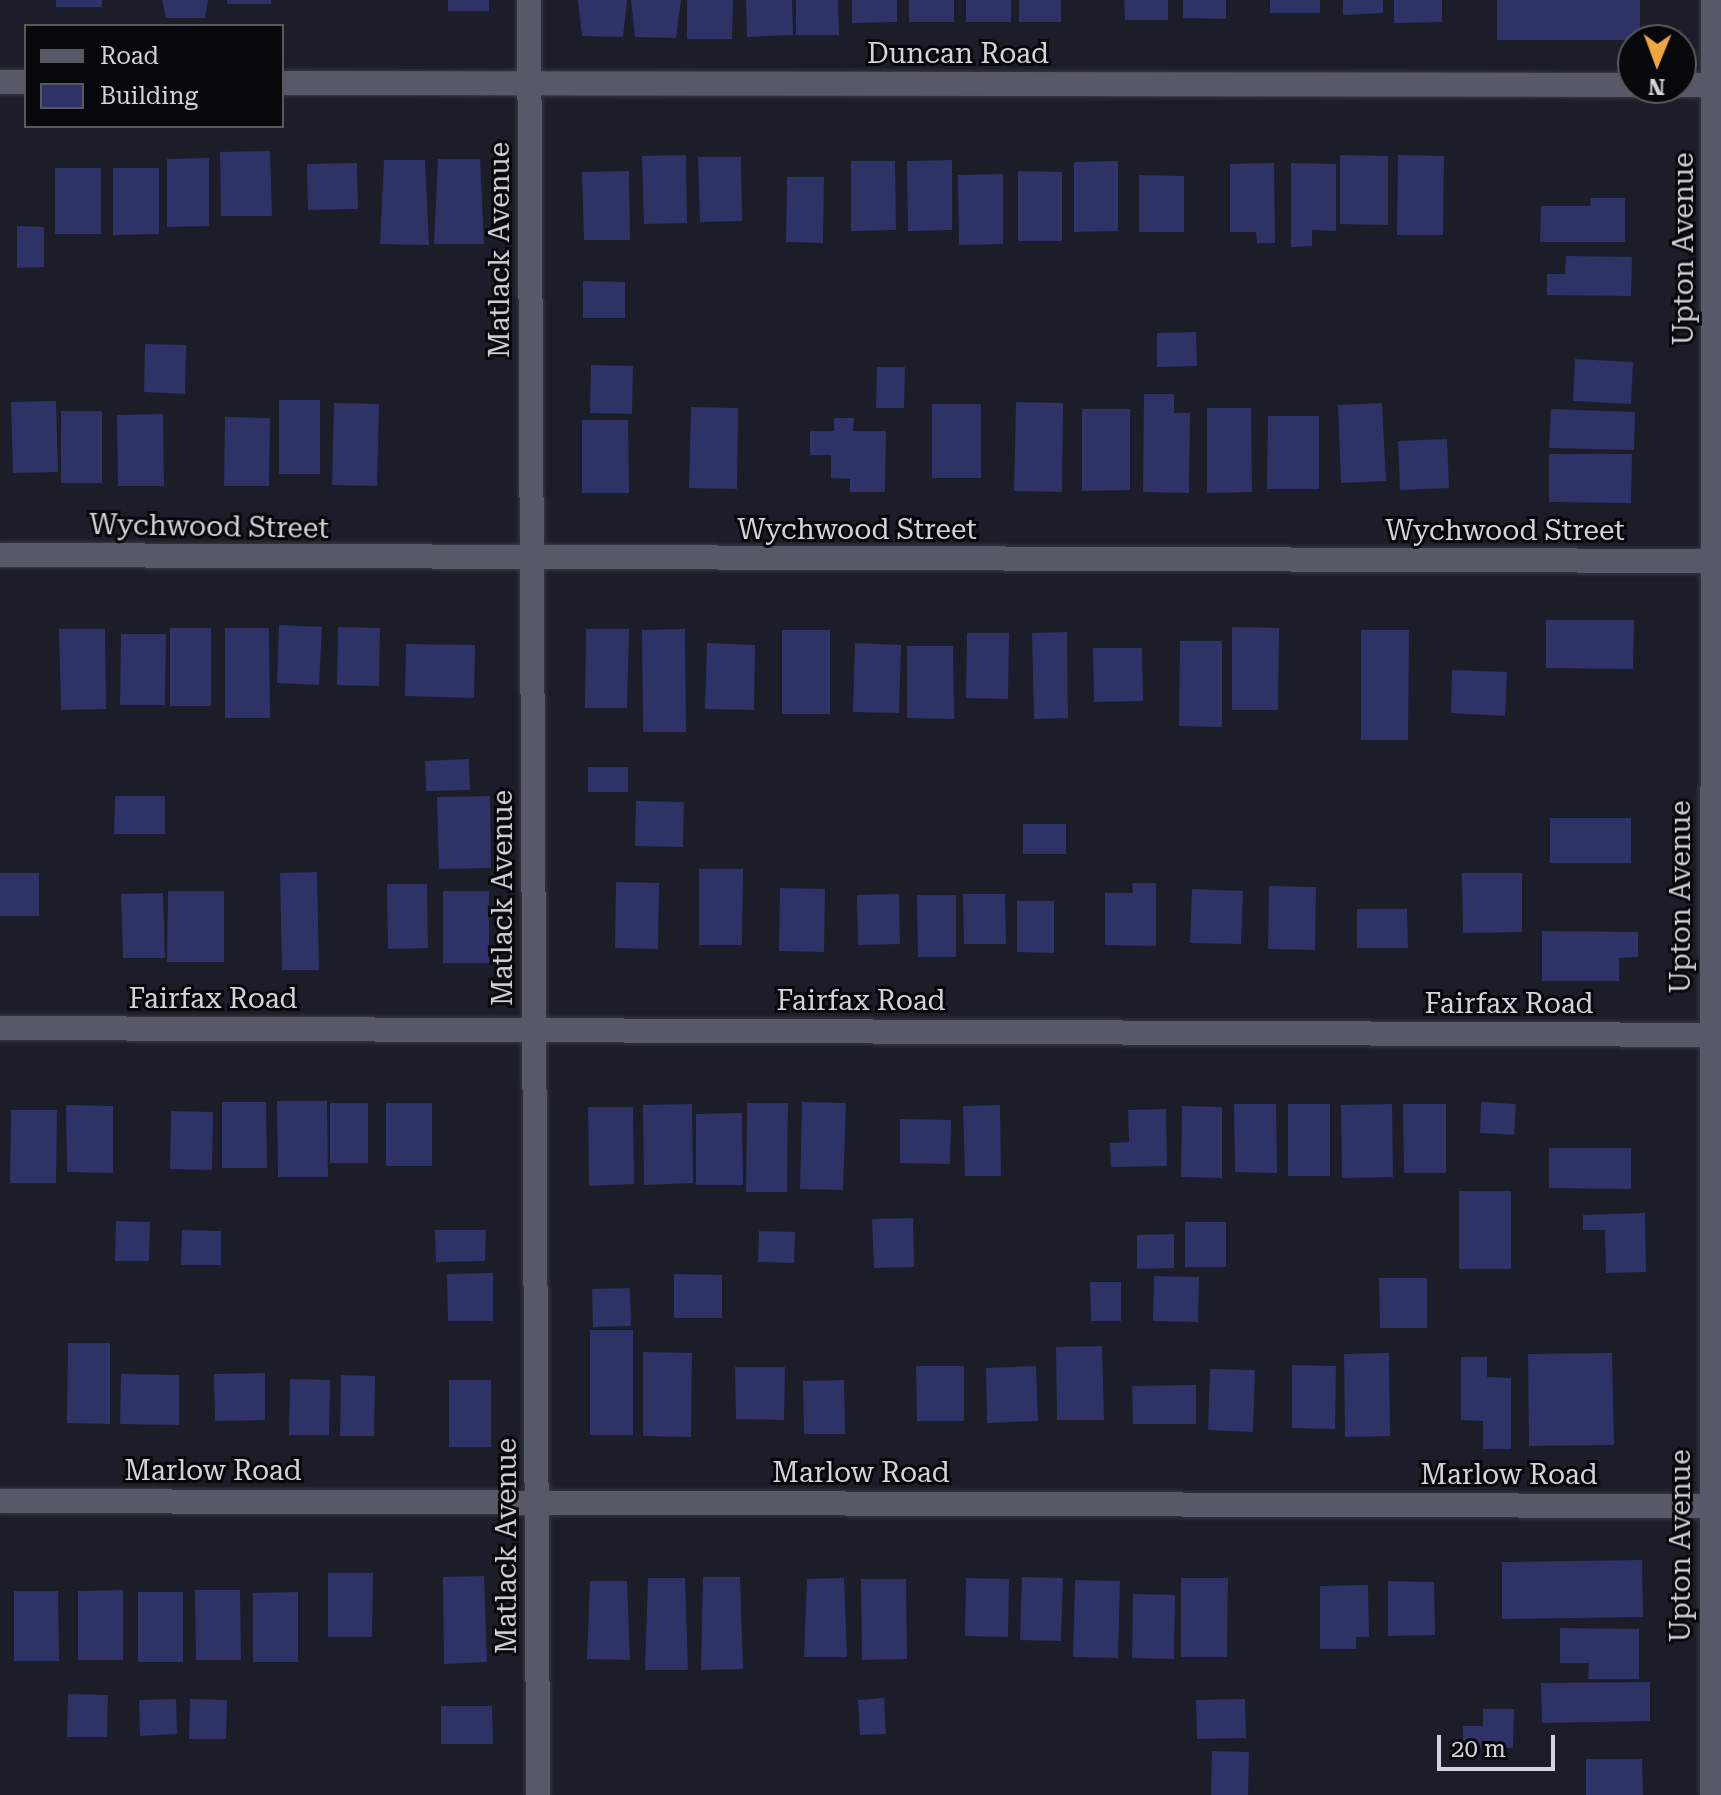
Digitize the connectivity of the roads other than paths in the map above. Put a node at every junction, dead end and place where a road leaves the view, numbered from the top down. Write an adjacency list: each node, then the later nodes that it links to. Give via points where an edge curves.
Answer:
1 (529, 0): 6 (street, Matlack Avenue)
2 (1713, 0): 9 (street, Upton Avenue)
3 (0, 82): 4 (street)
4 (24, 82)
5 (284, 83): 6 (street, Duncan Road)
6 (529, 83): 7 (street, Duncan Road); 11 (street, Matlack Avenue)
7 (1617, 85)
8 (1697, 85): 9 (street)
9 (1714, 85): 12 (street, Upton Avenue)
10 (0, 555): 11 (street, Wychwood Street)
11 (532, 560): 12 (street, Wychwood Street); 15 (street, Matlack Avenue)
12 (1713, 561): 13 (street, Upton Avenue)
13 (1717, 709): 16 (street, Upton Avenue)
14 (0, 1028): 15 (street, Fairfax Road)
15 (533, 1030): 16 (street, Fairfax Road); 18 (street, Matlack Avenue)
16 (1716, 1035): 19 (street, Upton Avenue)
17 (0, 1501): 18 (street, Marlow Road)
18 (537, 1502): 19 (street, Marlow Road); 20 (street, Matlack Avenue)
19 (1716, 1506): 21 (street, Upton Avenue)
20 (538, 1795)
21 (1712, 1795)

